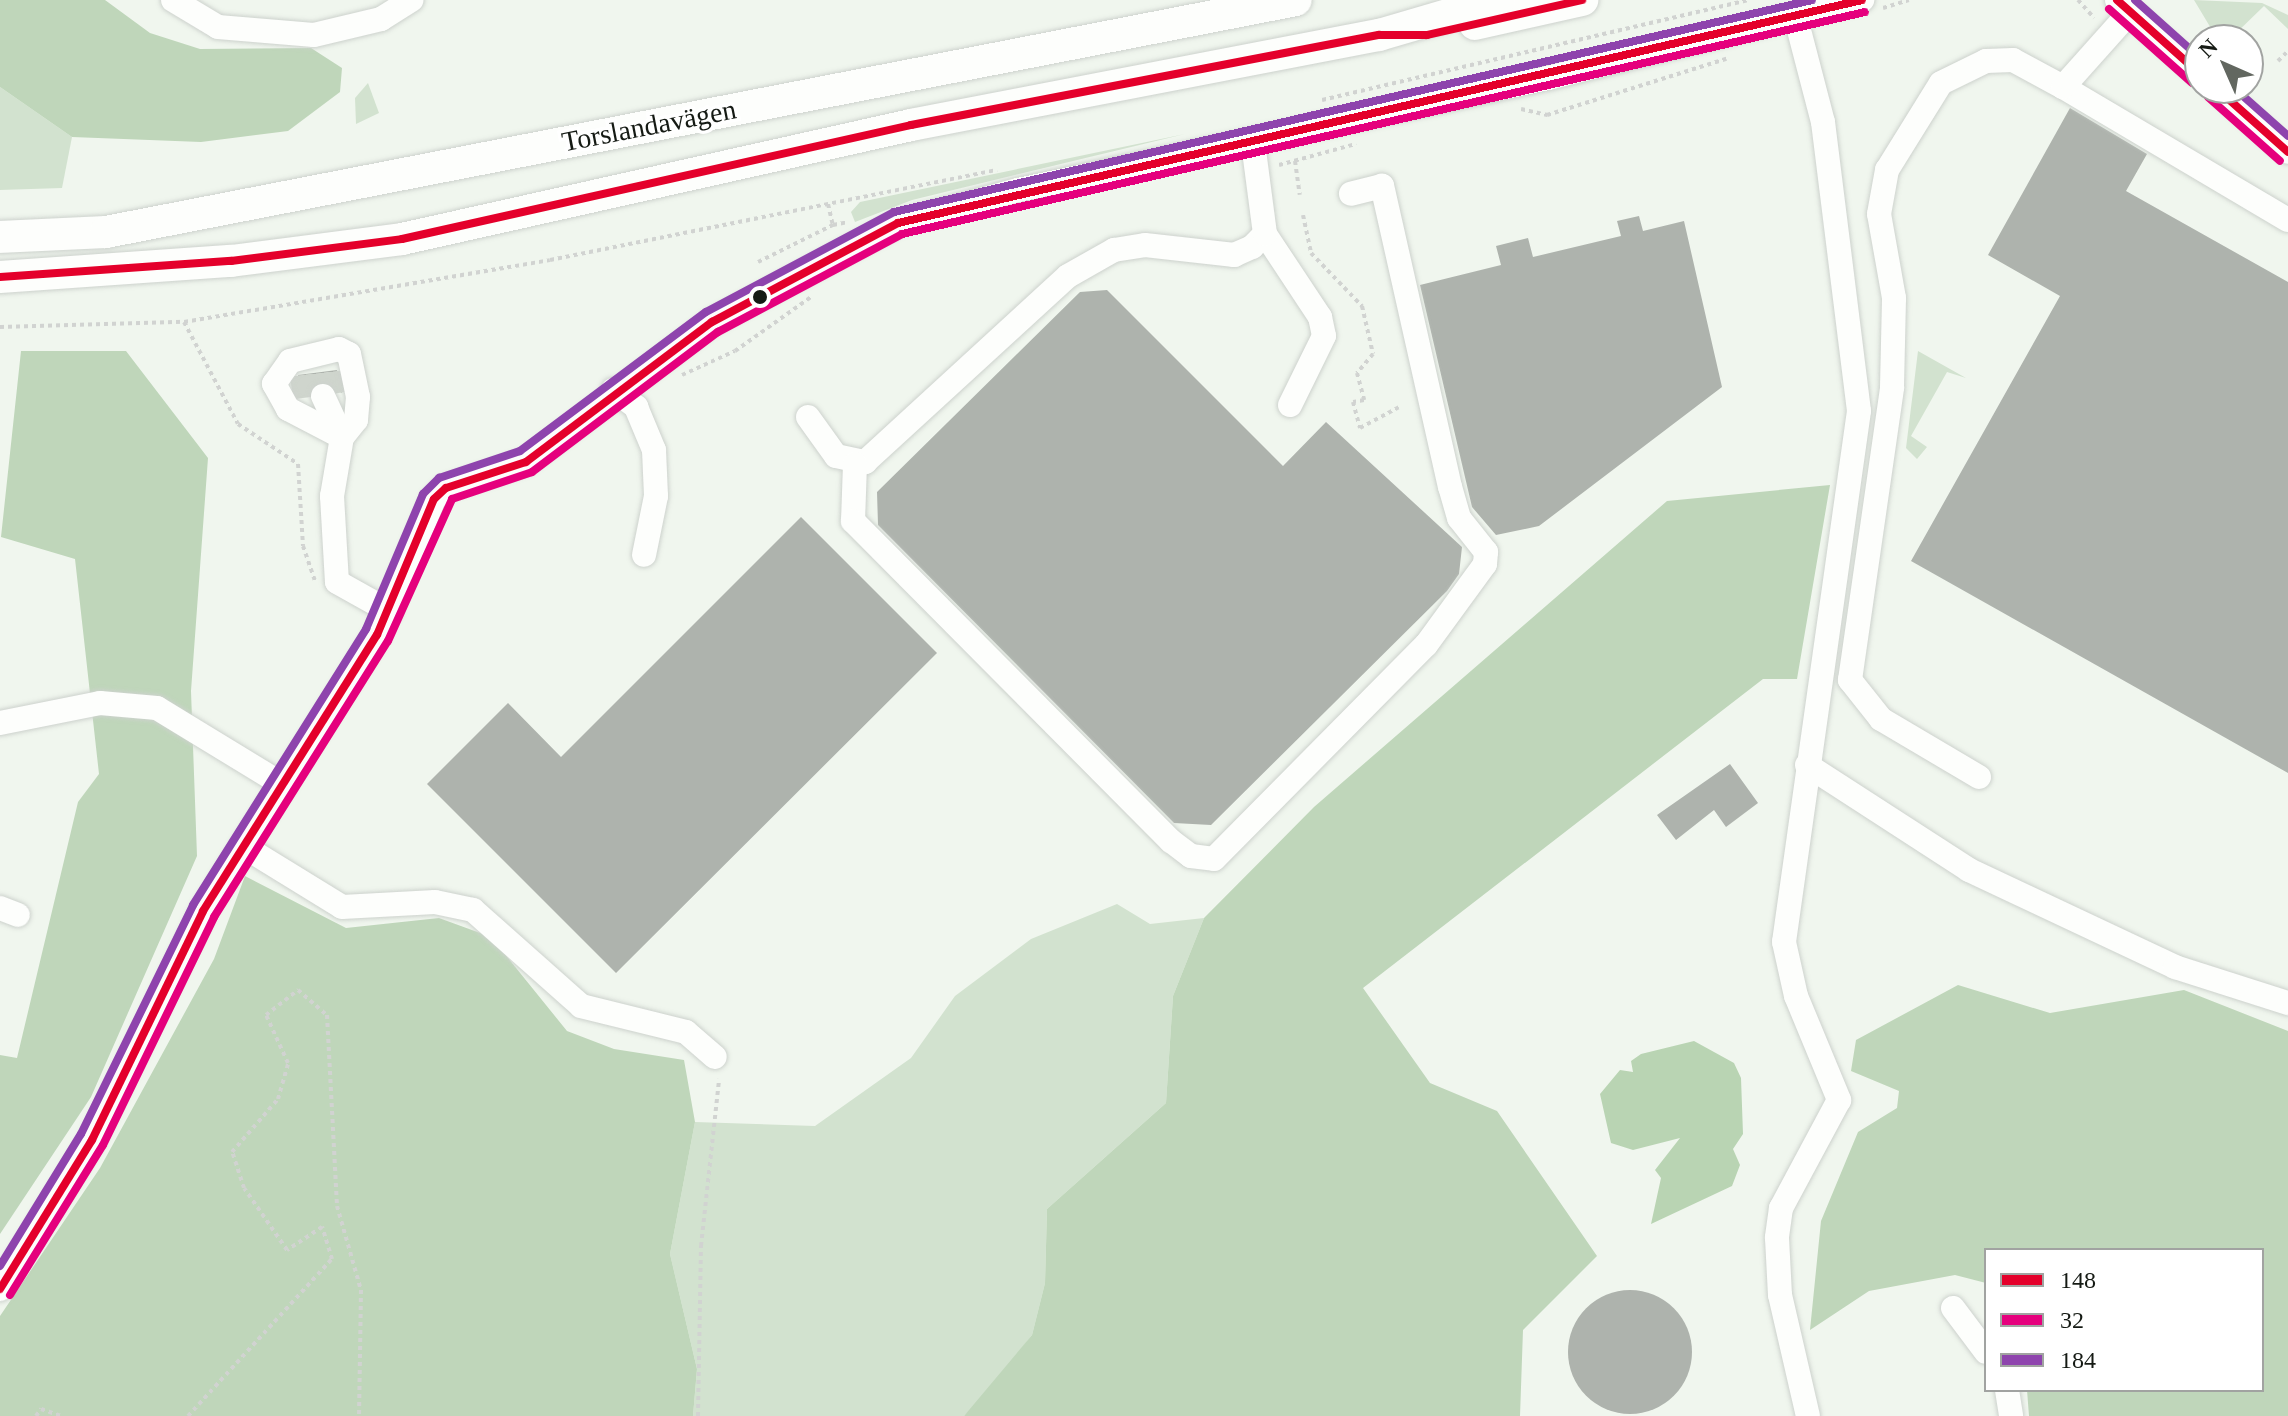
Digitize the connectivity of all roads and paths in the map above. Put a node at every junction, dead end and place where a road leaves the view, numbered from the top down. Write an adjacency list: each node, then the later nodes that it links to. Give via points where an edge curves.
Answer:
1 (173, 0): 2 (street, via 218,27 314,35 381,19)
2 (411, 0)
3 (1296, 0): 27 (main road, Torslandavägen, via 106,232)
4 (1499, 0): 10 (main road, Torslandavägen)
5 (1582, 0): 10 (main road, via 1427,35)
6 (1748, 0): 15 (path)
7 (1862, 0): 17 (street)
8 (2121, 3): 12 (street); 14 (street)
9 (1800, 34): 45 (street, via 1823,122 1859,411)
10 (1379, 35): 29 (main road, Torslandavägen, via 911,125 402,239 231,261)
11 (2288, 51): 13 (path)
12 (2184, 60)
13 (2278, 61)
14 (2063, 87): 24 (street); 46 (street, via 2013,60 1974,65 1941,83 1898,144 1879,214 1896,339 1850,680 1881,719)
15 (1305, 104)
16 (2234, 104): 18 (street)
17 (1253, 143): 26 (street); 35 (street, via 898,223 771,285)
18 (2288, 152)
19 (1295, 161): 22 (path)
20 (1012, 167): 31 (path, via 550,260)
21 (1351, 194): 40 (street, via 1382,186 1450,487 1459,518 1486,552 1485,564 1426,645 1214,859 1191,856 1171,841 853,521)
22 (1300, 195)
23 (1303, 215): 37 (path, via 1311,253 1362,306 1373,354 1357,373 1360,428)
24 (2288, 220)
25 (833, 225): 28 (path)
26 (1265, 234): 36 (street, via 1320,317 1324,336); 40 (street, via 1234,255 1145,245 1114,250 1068,276 889,443)
27 (0, 237)
28 (758, 262)
29 (0, 277)
30 (771, 312): 32 (path)
31 (184, 322): 33 (path); 42 (path, via 238,424 298,464 306,569 319,582)
32 (777, 324)
33 (0, 327)
34 (320, 377): 39 (street); 39 (street, via 349,354 356,372 356,420); 39 (street, via 278,370 279,398)
35 (613, 390): 41 (street, via 636,407 654,450 656,496); 43 (street, via 526,462 434,499)
36 (1290, 405)
37 (1399, 407)
38 (808, 417): 40 (street, via 836,456)
39 (342, 437): 42 (street, via 332,496)
40 (855, 464)
41 (644, 555)
42 (337, 582): 43 (street)
43 (389, 611): 47 (street)
44 (0, 723): 47 (street, via 100,703 157,708)
45 (1807, 765): 49 (street, via 1969,870 2175,967); 60 (street, via 1784,942 1796,996 1839,1100 1781,1208 1777,1238 1780,1295)
46 (1979, 777)
47 (283, 785): 48 (street)
48 (243, 846): 50 (street, via 342,907 435,902 473,910 567,997 621,1020 686,1032); 51 (street, via 203,911 92,1140)
49 (2288, 1003)
50 (715, 1057): 59 (path, via 719,1112 701,1246)
51 (0, 1289)
52 (1953, 1308): 53 (street)
53 (1984, 1349)
54 (2007, 1392): 61 (street)
55 (36, 1416): 56 (path, via 41,1409)
56 (61, 1416)
57 (188, 1416): 58 (path, via 332,1259 322,1227 287,1250 244,1188 232,1152 278,1099 288,1063 266,1015 298,990 327,1015 337,1206 361,1290)
58 (359, 1416)
59 (698, 1416)
60 (1808, 1416)
61 (2011, 1416)

